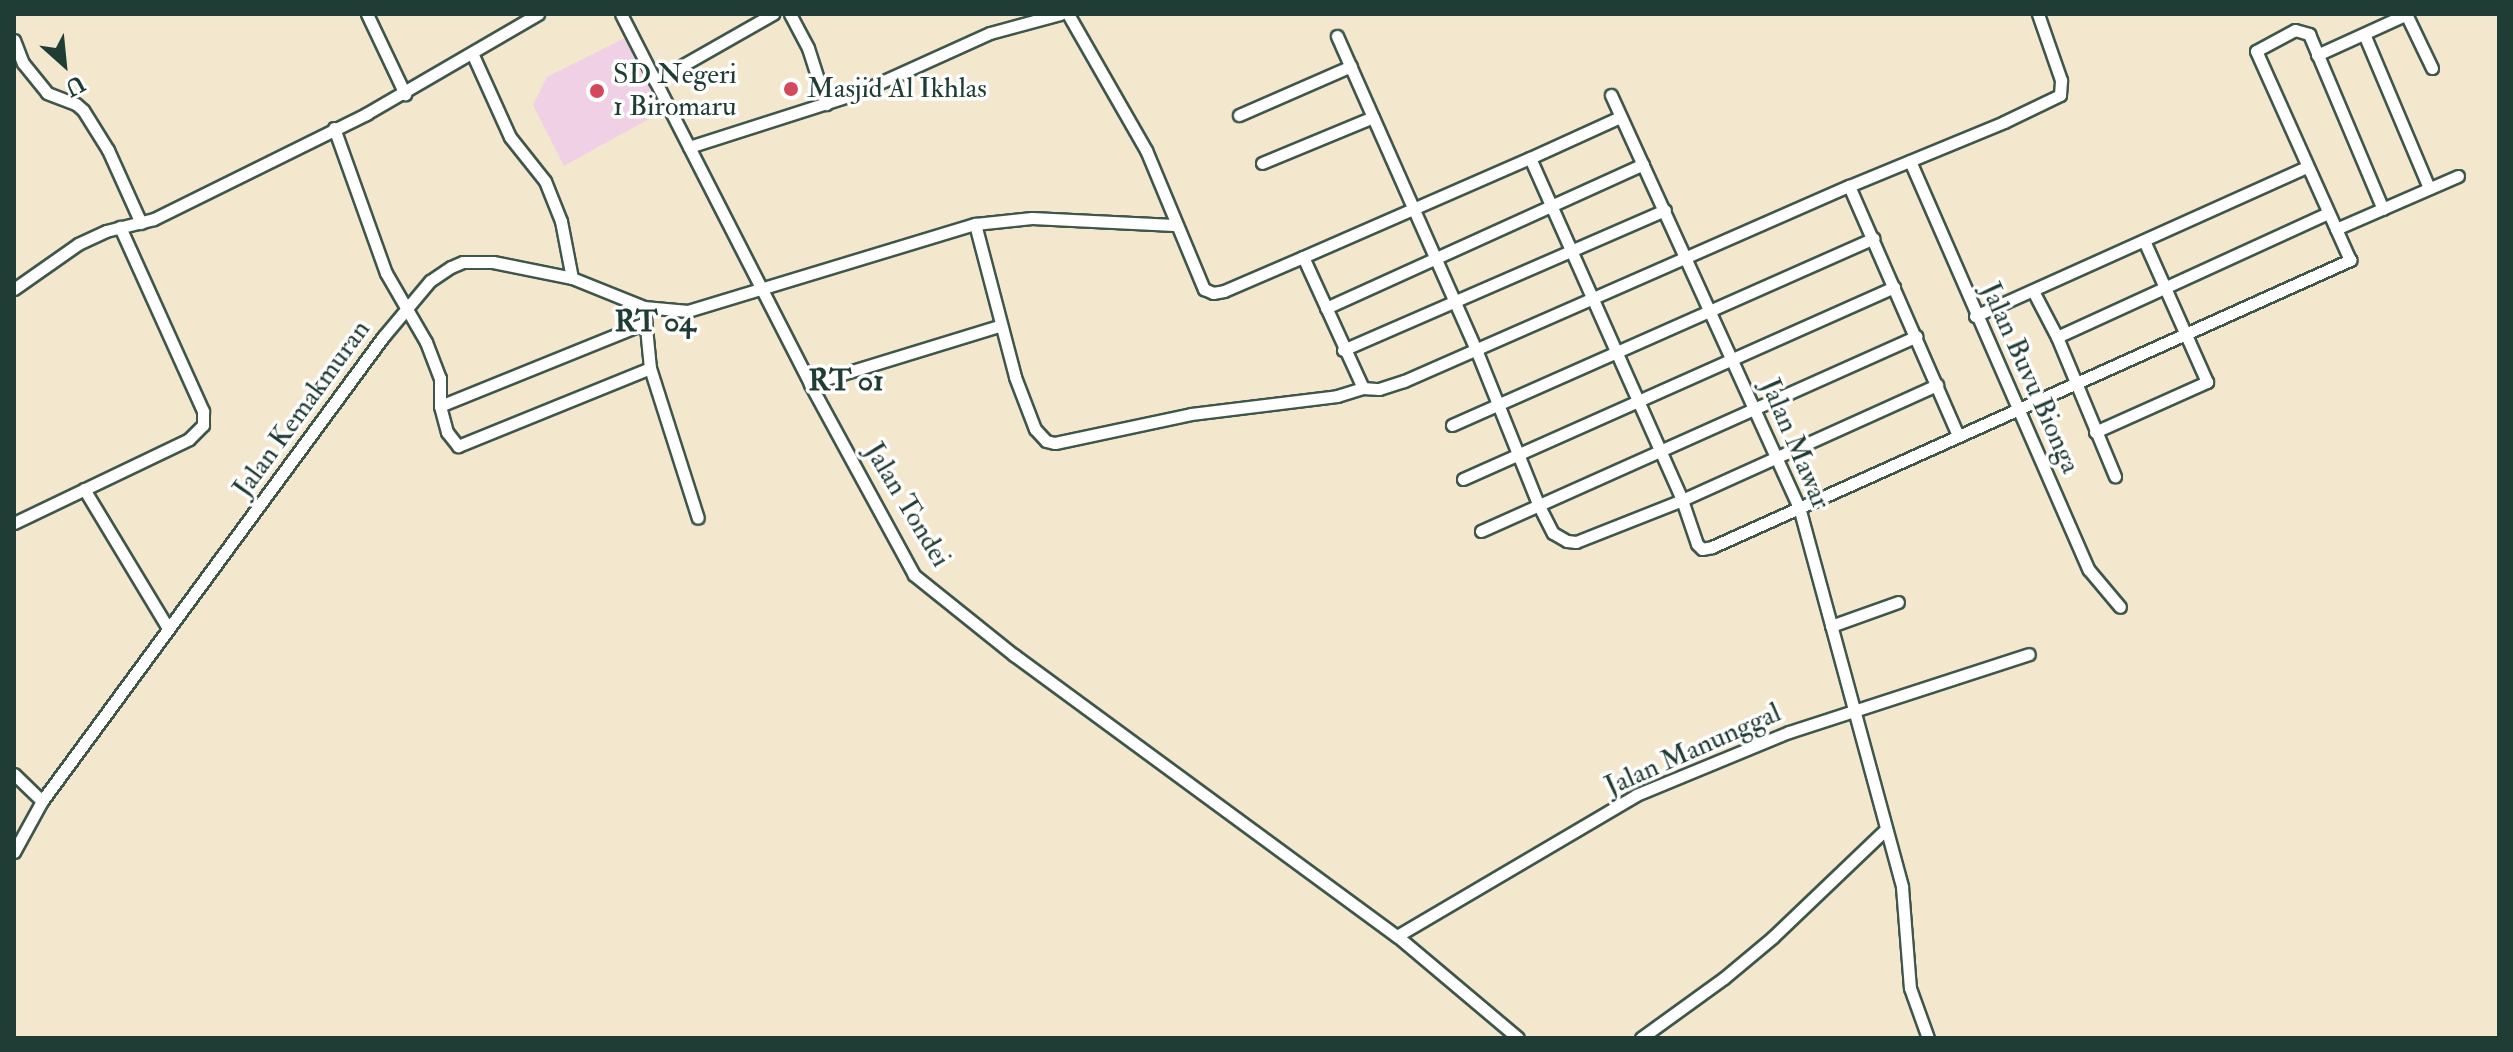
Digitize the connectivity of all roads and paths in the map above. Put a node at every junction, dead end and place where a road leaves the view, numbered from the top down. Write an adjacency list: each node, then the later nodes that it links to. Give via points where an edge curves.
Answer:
1 (367, 14): 18 (street)
2 (538, 14): 13 (street)
3 (621, 14): 17 (street, Jalan Tondei)
4 (773, 14): 17 (street)
5 (790, 14): 20 (street, via 808,48)
6 (1060, 14): 20 (street, via 977,37)
7 (1068, 14): 41 (street, via 1146,150)
8 (2038, 14): 27 (street, via 2061,80 2060,95)
9 (2407, 14): 10 (street); 16 (street)
10 (2364, 34): 14 (street); 33 (street)
11 (1337, 36): 15 (street)
12 (14, 40): 39 (street, via 23,63 47,93 83,110)
13 (472, 53): 18 (street); 50 (street, via 510,137 545,181 561,221)
14 (2317, 55): 30 (street, via 2309,34 2299,29 2256,51); 36 (street)
15 (1351, 66): 21 (street); 22 (street)
16 (2432, 68)
17 (655, 81): 25 (street, Jalan Tondei)
18 (405, 94): 24 (street)
19 (1611, 95): 23 (street, Jalan Mawar)
20 (826, 104): 25 (street)
21 (1239, 115)
22 (1373, 117): 28 (street); 35 (street)
23 (1620, 117): 26 (street); 29 (street, Jalan Mawar)
24 (334, 128): 39 (street); 59 (street, via 386,273)
25 (689, 147): 53 (street, Jalan Tondei)
26 (1530, 158): 34 (street); 35 (street)
27 (1910, 161): 32 (street); 62 (street, Jalan Buvu Bionga)
28 (1262, 163)
29 (1643, 164): 34 (street); 37 (street, Jalan Mawar)
30 (2307, 167): 38 (street); 45 (street)
31 (2458, 176): 33 (street)
32 (1849, 186): 44 (street); 47 (street)
33 (2429, 188): 36 (street)
34 (1553, 207): 46 (street); 49 (street)
35 (1414, 209): 48 (street); 49 (street)
36 (2383, 209): 43 (street)
37 (1665, 210): 46 (street); 47 (street, Jalan Mawar)
38 (2328, 213): 43 (street); 51 (street)
39 (141, 223): 42 (street)
40 (975, 224): 41 (street, Jalan Kemakmuran, via 1032,218); 53 (street, Jalan Kemakmuran); 64 (street)
41 (1174, 225): 48 (street, via 1200,282 1210,292 1235,287)
42 (120, 227): 54 (street, via 78,244); 90 (street, via 204,418 189,439)
43 (2336, 229): 66 (street, via 2350,260)
44 (1873, 238): 52 (street); 61 (street)
45 (2145, 243): 51 (street); 55 (street)
46 (1572, 252): 56 (street); 57 (street)
47 (1687, 256): 56 (street); 61 (street, Jalan Mawar)
48 (1303, 257): 60 (street)
49 (1435, 258): 57 (street); 60 (street)
50 (572, 278): 58 (street, Jalan Kemakmuran); 59 (street, Jalan Kemakmuran, via 493,262 463,262 430,281)
51 (2164, 286): 66 (street); 67 (street)
52 (1894, 287): 65 (street); 71 (street)
53 (762, 288): 58 (street, Jalan Kemakmuran, via 688,311); 73 (street, Jalan Tondei)
54 (14, 289)
55 (2033, 291): 62 (street); 67 (street)
56 (1592, 299): 69 (street); 70 (street)
57 (1453, 302): 68 (street); 69 (street)
58 (644, 307): 63 (street)
59 (408, 308): 78 (street, via 440,378); 100 (street, Jalan Kemakmuran)
60 (1326, 308): 68 (street)
61 (1712, 310): 70 (street); 71 (street, Jalan Mawar)
62 (1975, 316): 80 (street, Jalan Buvu Bionga)
63 (643, 324): 72 (street); 78 (street)
64 (999, 326): 73 (street); 76 (street, via 1035,429 1055,443 1191,414 1337,396)
65 (1916, 336): 75 (street); 81 (street)
66 (2186, 336): 74 (street); 83 (street, via 2207,382)
67 (2057, 337): 74 (street)
68 (1343, 350): 76 (street)
69 (1477, 352): 76 (street, via 1390,386); 79 (street)
70 (1617, 353): 77 (street); 79 (street)
71 (1733, 361): 77 (street); 81 (street, Jalan Mawar)
72 (650, 368): 78 (street, via 458,446 447,432); 94 (street)
73 (810, 384): 107 (street, Jalan Tondei, via 919,580)
74 (2075, 384): 80 (street); 83 (street)
75 (1937, 385): 84 (street); 87 (street)
76 (1363, 388)
77 (1639, 403): 85 (street); 86 (street)
78 (440, 406)
79 (1497, 407): 82 (street); 86 (street)
80 (2018, 409): 84 (street); 98 (street, Jalan Buvu Bionga, via 2089,570)
81 (1755, 411): 85 (street); 87 (street, Jalan Mawar)
82 (1452, 425)
83 (2095, 432): 88 (street)
84 (1958, 436): 93 (street)
85 (1660, 452): 91 (street); 92 (street)
86 (1519, 457): 89 (street); 92 (street)
87 (1777, 457): 91 (street); 93 (street, Jalan Mawar)
88 (2115, 476)
89 (1463, 479)
90 (84, 489): 95 (street); 100 (street)
91 (1682, 500): 92 (street, via 1576,542 1553,533); 93 (street, via 1702,549)
92 (1539, 506): 96 (street)
93 (1799, 507): 99 (street, Jalan Mawar)
94 (698, 518)
95 (14, 523)
96 (1481, 531)
97 (1898, 602): 99 (street)
98 (2120, 607)
99 (1831, 626): 102 (street, Jalan Mawar)
100 (168, 628): 104 (street, Jalan Kemakmuran)
101 (2029, 654): 102 (street, Jalan Manunggal)
102 (1854, 712): 105 (street, Jalan Mawar); 107 (street, Jalan Manunggal, via 1789,732 1636,795)
103 (14, 774): 104 (street)
104 (42, 801): 106 (street, Jalan Kemakmuran)
105 (1884, 831): 109 (street, via 1748,958); 110 (street, Jalan Mawar, via 1902,887 1910,988)
106 (14, 852)
107 (1397, 936): 108 (street, Jalan Tondei)
108 (1518, 1038)
109 (1641, 1038)
110 (1928, 1038)

